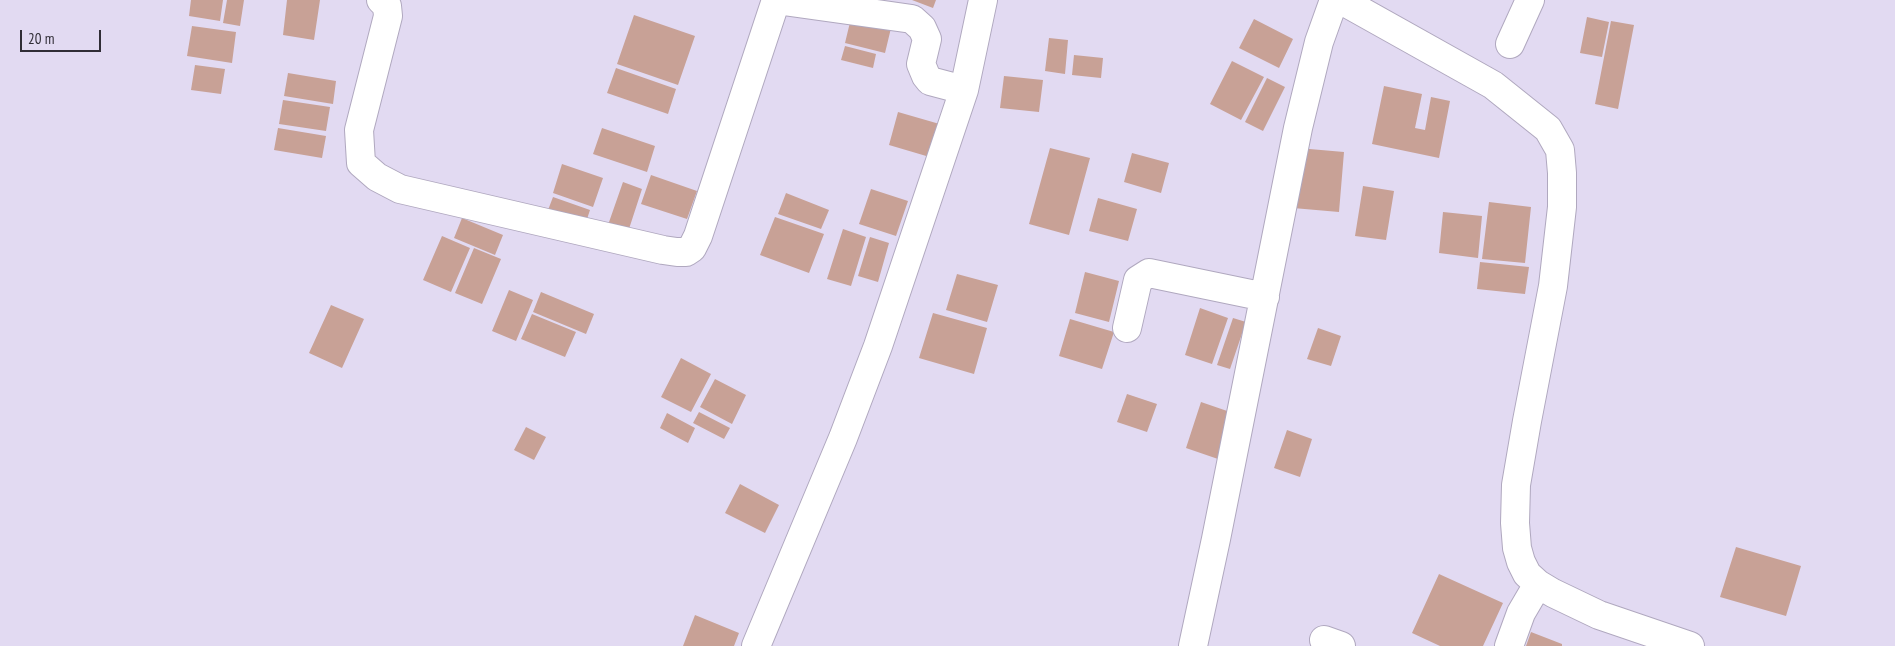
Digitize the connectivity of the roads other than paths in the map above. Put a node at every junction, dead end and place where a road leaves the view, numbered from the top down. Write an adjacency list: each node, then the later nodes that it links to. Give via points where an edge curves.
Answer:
1 (381, 0): 2 (street, via 387,6 388,16 359,130 361,162 377,178 400,189 663,250 686,252 698,236)
2 (776, 0): 8 (street, via 912,19 922,28 927,39 920,64 926,76 930,81)
3 (983, 0): 8 (street)
4 (1334, 0): 9 (street, via 1319,42 1298,128)
5 (1530, 0): 7 (street)
6 (1357, 4): 11 (street, via 1493,85 1548,129 1560,150 1562,207 1553,286 1527,420 1514,523 1521,562 1527,574)
7 (1510, 44)
8 (964, 90): 12 (street, via 871,365)
9 (1264, 297): 10 (street, via 1149,273 1138,280); 13 (street)
10 (1127, 328)
11 (1538, 584): 14 (street, via 1521,613); 15 (street, via 1599,615)
12 (756, 646)
13 (1193, 646)
14 (1509, 646)
15 (1690, 646)

